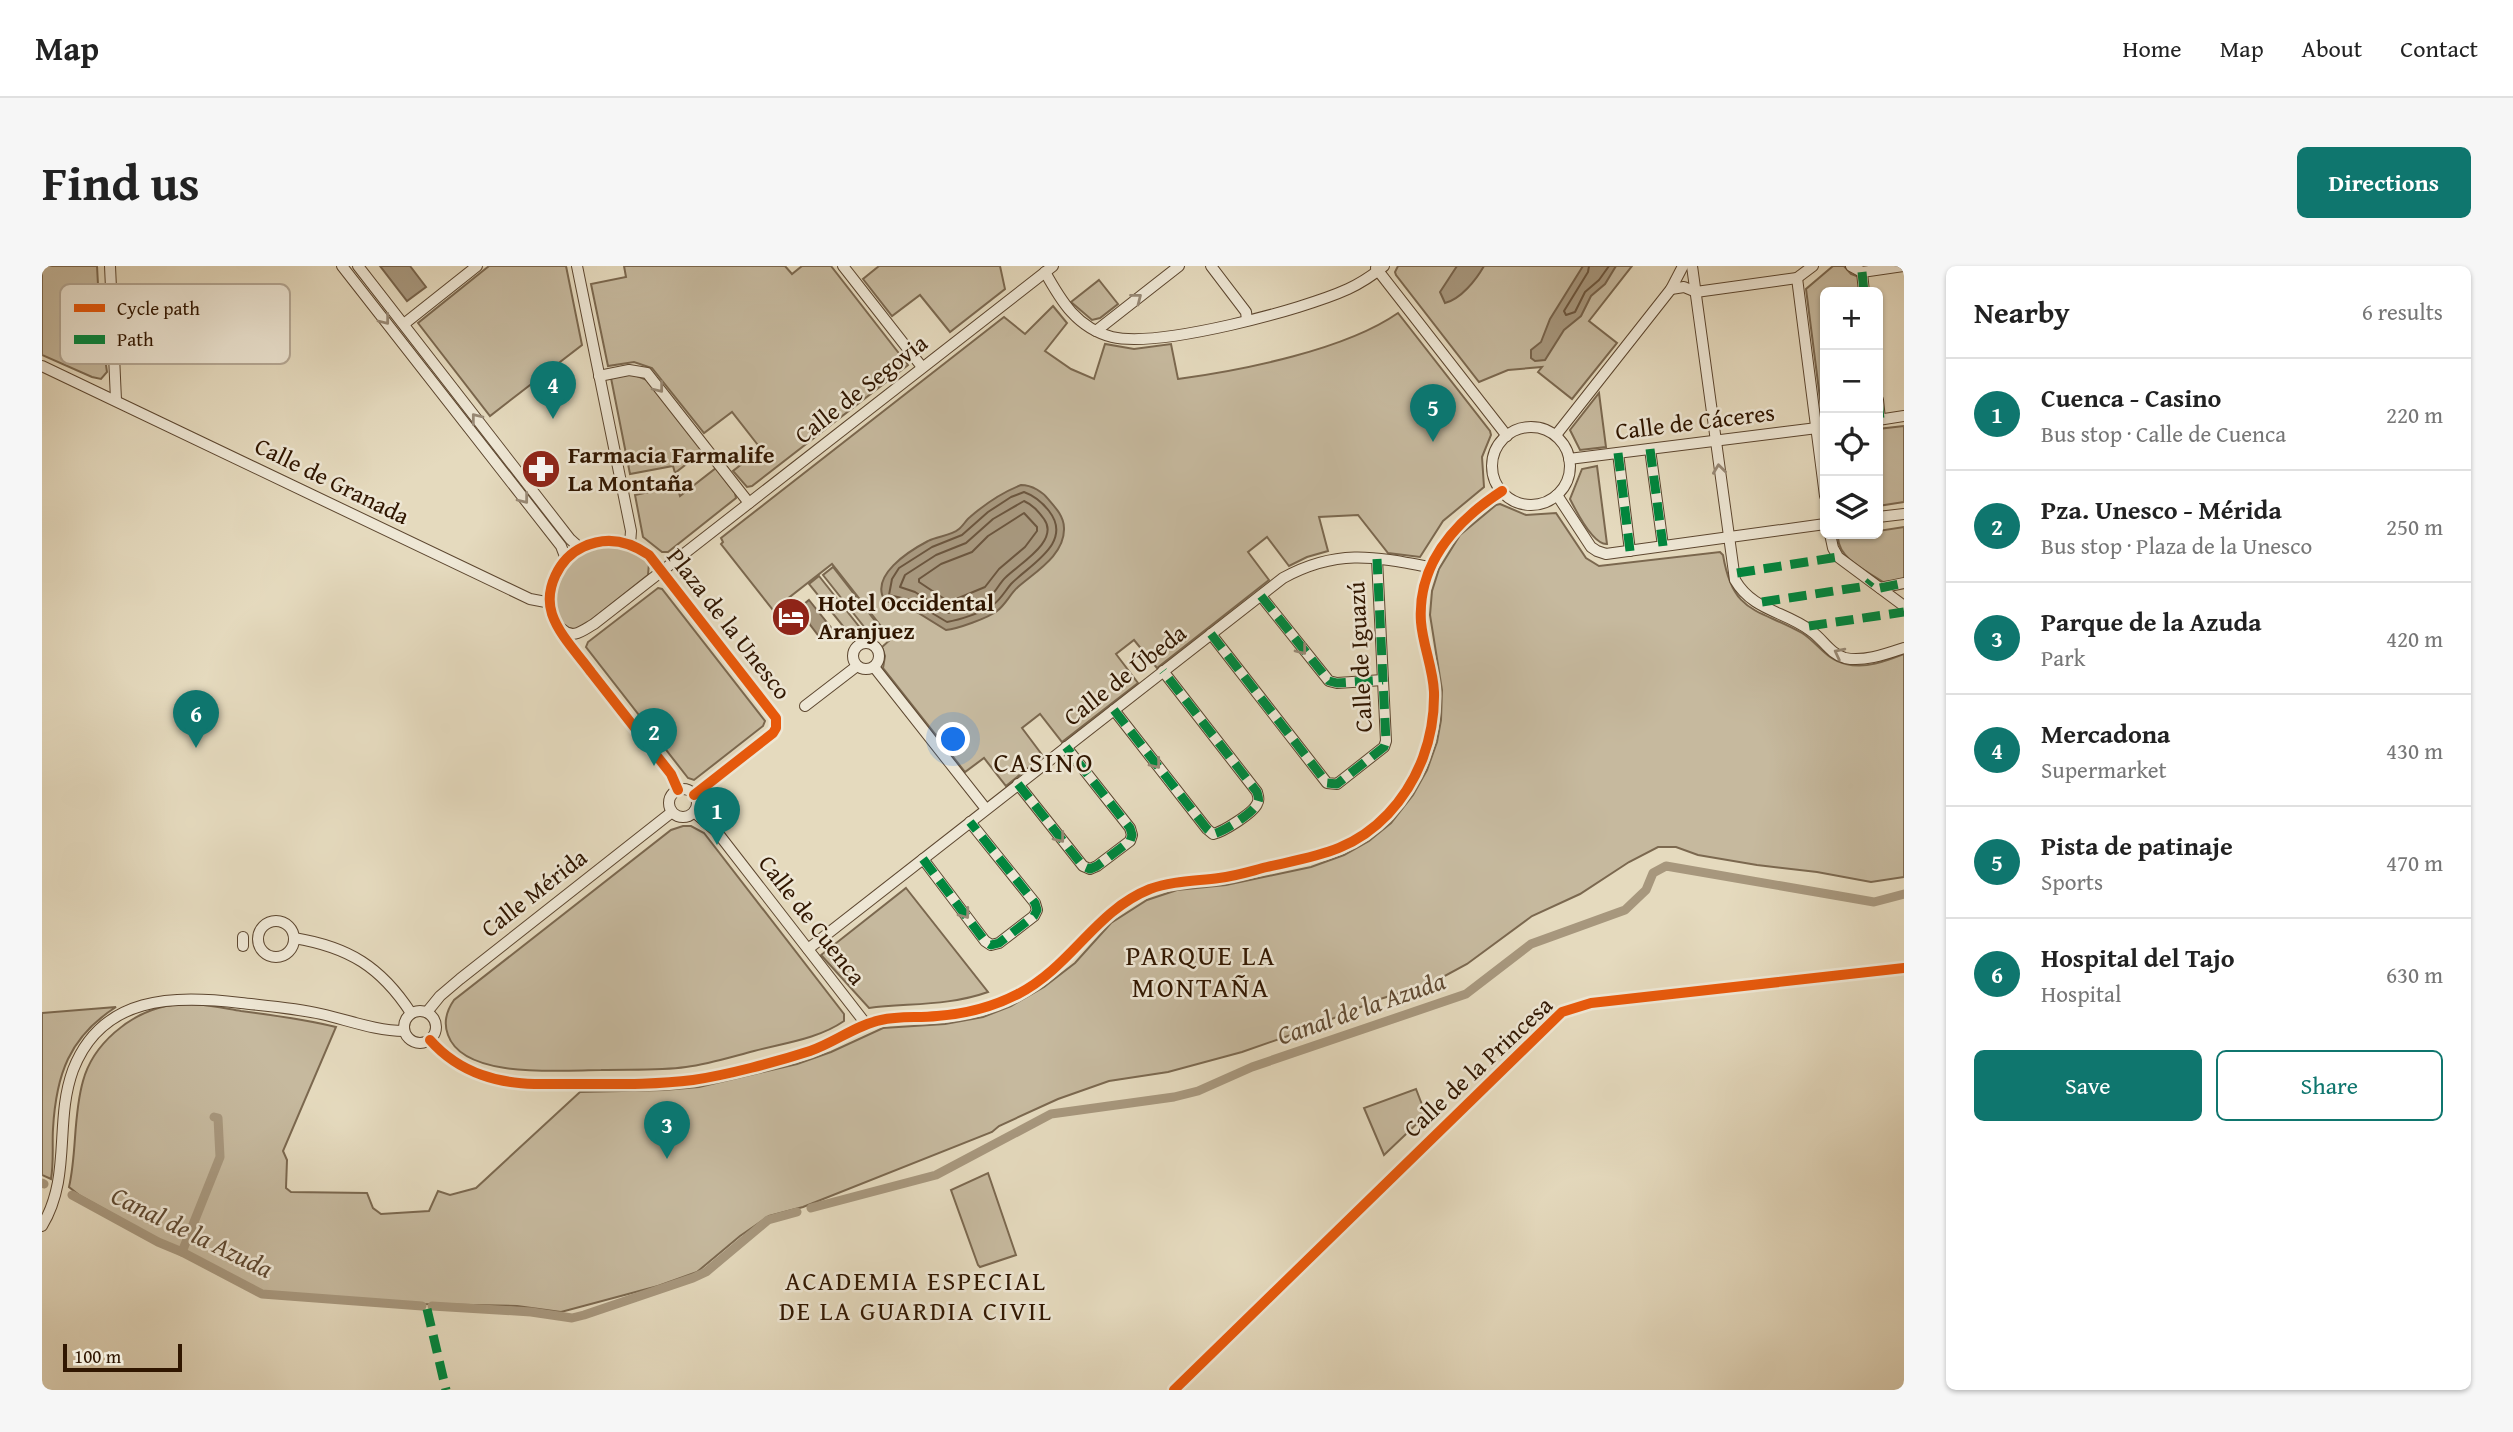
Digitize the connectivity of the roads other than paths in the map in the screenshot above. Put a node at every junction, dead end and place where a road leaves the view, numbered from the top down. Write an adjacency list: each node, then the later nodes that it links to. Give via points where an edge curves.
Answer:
1 (110, 266): 18 (street)
2 (342, 266): 52 (street, one-way to 52, via 553,536)
3 (358, 266): 23 (street)
4 (477, 266): 23 (street)
5 (577, 266): 28 (street)
6 (843, 266): 27 (street)
7 (1179, 266): 24 (street, one-way to 7)
8 (1211, 266): 22 (street, via 1246,312)
9 (1683, 266): 20 (street)
10 (1692, 266): 21 (street)
11 (1813, 266): 17 (street)
12 (1851, 266): 16 (street)
13 (1904, 266): 16 (street)
14 (1051, 268): 24 (street, via 1063,305); 27 (street, Calle de Segovia)
15 (1379, 268): 22 (street, via 1326,298); 35 (street)
16 (1862, 272): 19 (street)
17 (1797, 278): 21 (street); 32 (street)
18 (111, 284)
19 (1864, 287)
20 (1671, 289): 21 (street, via 1684,287); 34 (street)
21 (1696, 292): 36 (street)
22 (1247, 320): 24 (street, via 1134,339)
23 (404, 324): 50 (street, one-way to 23)
24 (1096, 331)
25 (114, 364): 29 (street)
26 (42, 366): 29 (street, Calle de Granada)
27 (922, 367): 42 (street, Calle de Segovia)
28 (599, 376): 42 (street, one-way to 42, via 629,370 647,373); 48 (street)
29 (116, 400): 61 (street, Calle de Granada, via 530,600)
30 (1904, 416): 31 (street)
31 (1883, 419)
32 (1820, 421)
33 (1820, 427): 36 (street, Calle de Cáceres)
34 (1556, 435): 35 (street, via 1531,427); 39 (street)
35 (1507, 436): 40 (street, via 1494,456 1494,474)
36 (1716, 441): 37 (street, Calle de Cáceres); 46 (street, one-way to 36)
37 (1650, 449): 38 (street, Calle de Cáceres); 49 (street)
38 (1618, 453): 39 (street, Calle de Cáceres); 51 (street)
39 (1569, 459): 41 (street, via 1570,472)
40 (1502, 491): 41 (street, via 1527,505); 55 (street, via 1455,529)
41 (1557, 495): 51 (street, via 1591,547 1606,554)
42 (749, 503): 56 (street, Calle de Segovia)
43 (1904, 514): 44 (street)
44 (1883, 516)
45 (1820, 525): 46 (street)
46 (1728, 537): 49 (street); 66 (street, one-way to 46, via 1866,658 1845,658 1806,627 1758,605 1735,580)
47 (1831, 539): 58 (street, via 1838,557)
48 (630, 544): 50 (street, Plaza de la Unesco, via 603,541); 53 (street, Plaza de la Unesco)
49 (1663, 546): 51 (street)
50 (580, 548): 52 (street, Plaza de la Unesco)
51 (1630, 551)
52 (566, 559): 61 (street, Plaza de la Unesco, via 554,578)
53 (651, 559): 56 (street, Plaza de la Unesco); 59 (street, via 652,574)
54 (1377, 559): 55 (street, Calle de Úbeda); 60 (street, Calle de Úbeda, via 1329,559 1306,565); 71 (street, Calle de Iguazú)
55 (1429, 567): 90 (street, via 1421,622 1434,690 1430,736 1413,780 1386,816 1365,834 1310,859 1150,889 1101,920 1043,979 995,1004 961,1014)
56 (662, 571): 59 (street, Plaza de la Unesco); 77 (street, Plaza de la Unesco, via 777,723 773,733)
57 (1904, 583): 58 (street)
58 (1880, 588): 62 (street)
59 (638, 591): 64 (street, Plaza de la Unesco)
60 (1261, 596): 65 (street, Calle de Úbeda); 71 (street, one-way to 71, via 1329,681)
61 (551, 603): 63 (street, Plaza de la Unesco)
62 (1904, 606)
63 (556, 621): 64 (street, via 572,634); 67 (street, Plaza de la Unesco)
64 (592, 626): 67 (street, via 577,645)
65 (1211, 635): 70 (street, Calle de Úbeda); 71 (street, Calle de Iguazú, via 1332,785 1384,747)
66 (1904, 648)
67 (586, 665): 76 (street, Plaza de la Unesco, via 671,774)
68 (857, 666): 69 (street); 69 (street, via 854,650 869,642 879,652); 72 (street)
69 (874, 667): 78 (street)
70 (1163, 671): 73 (street, Calle de Úbeda); 73 (street, one-way to 70, via 1207,829 1222,833 1256,806 1257,792)
71 (1383, 680)
72 (805, 706)
73 (1114, 709): 74 (street, Calle de Úbeda)
74 (1066, 747): 75 (street, Calle de Úbeda); 75 (street, one-way to 74, via 1083,866 1097,866 1130,841 1130,828)
75 (1018, 784): 78 (street, Calle de Úbeda)
76 (678, 790): 77 (street); 79 (street, via 670,800)
77 (694, 795): 80 (street)
78 (986, 809): 81 (street, Calle de Úbeda)
79 (672, 812): 80 (street, via 685,817); 88 (street, Calle Mérida, via 467,972)
80 (694, 812): 84 (street, Calle de Cuenca, via 716,832)
81 (970, 822): 82 (street, Calle de Úbeda); 82 (street, one-way to 81, via 991,945 1034,916 1035,903)
82 (923, 859): 84 (street, Calle de Úbeda)
83 (294, 938): 89 (street, via 326,945 369,964 394,987)
84 (807, 949): 90 (street, Calle de Cuenca)
85 (1904, 968): 94 (street, Calle de la Princesa, via 1591,1003 1562,1012)
86 (243, 989): 87 (street)
87 (242, 1006): 91 (street, via 318,1013); 93 (street, via 180,999 150,1002 120,1014 98,1031 71,1076 61,1174)
88 (427, 1012): 89 (street); 92 (street, via 436,1023)
89 (411, 1013): 91 (street)
90 (866, 1024): 92 (street, via 810,1051 673,1082 502,1081 449,1059)
91 (404, 1031): 92 (street, via 417,1043)
92 (430, 1040)
93 (42, 1226)
94 (1174, 1390)

